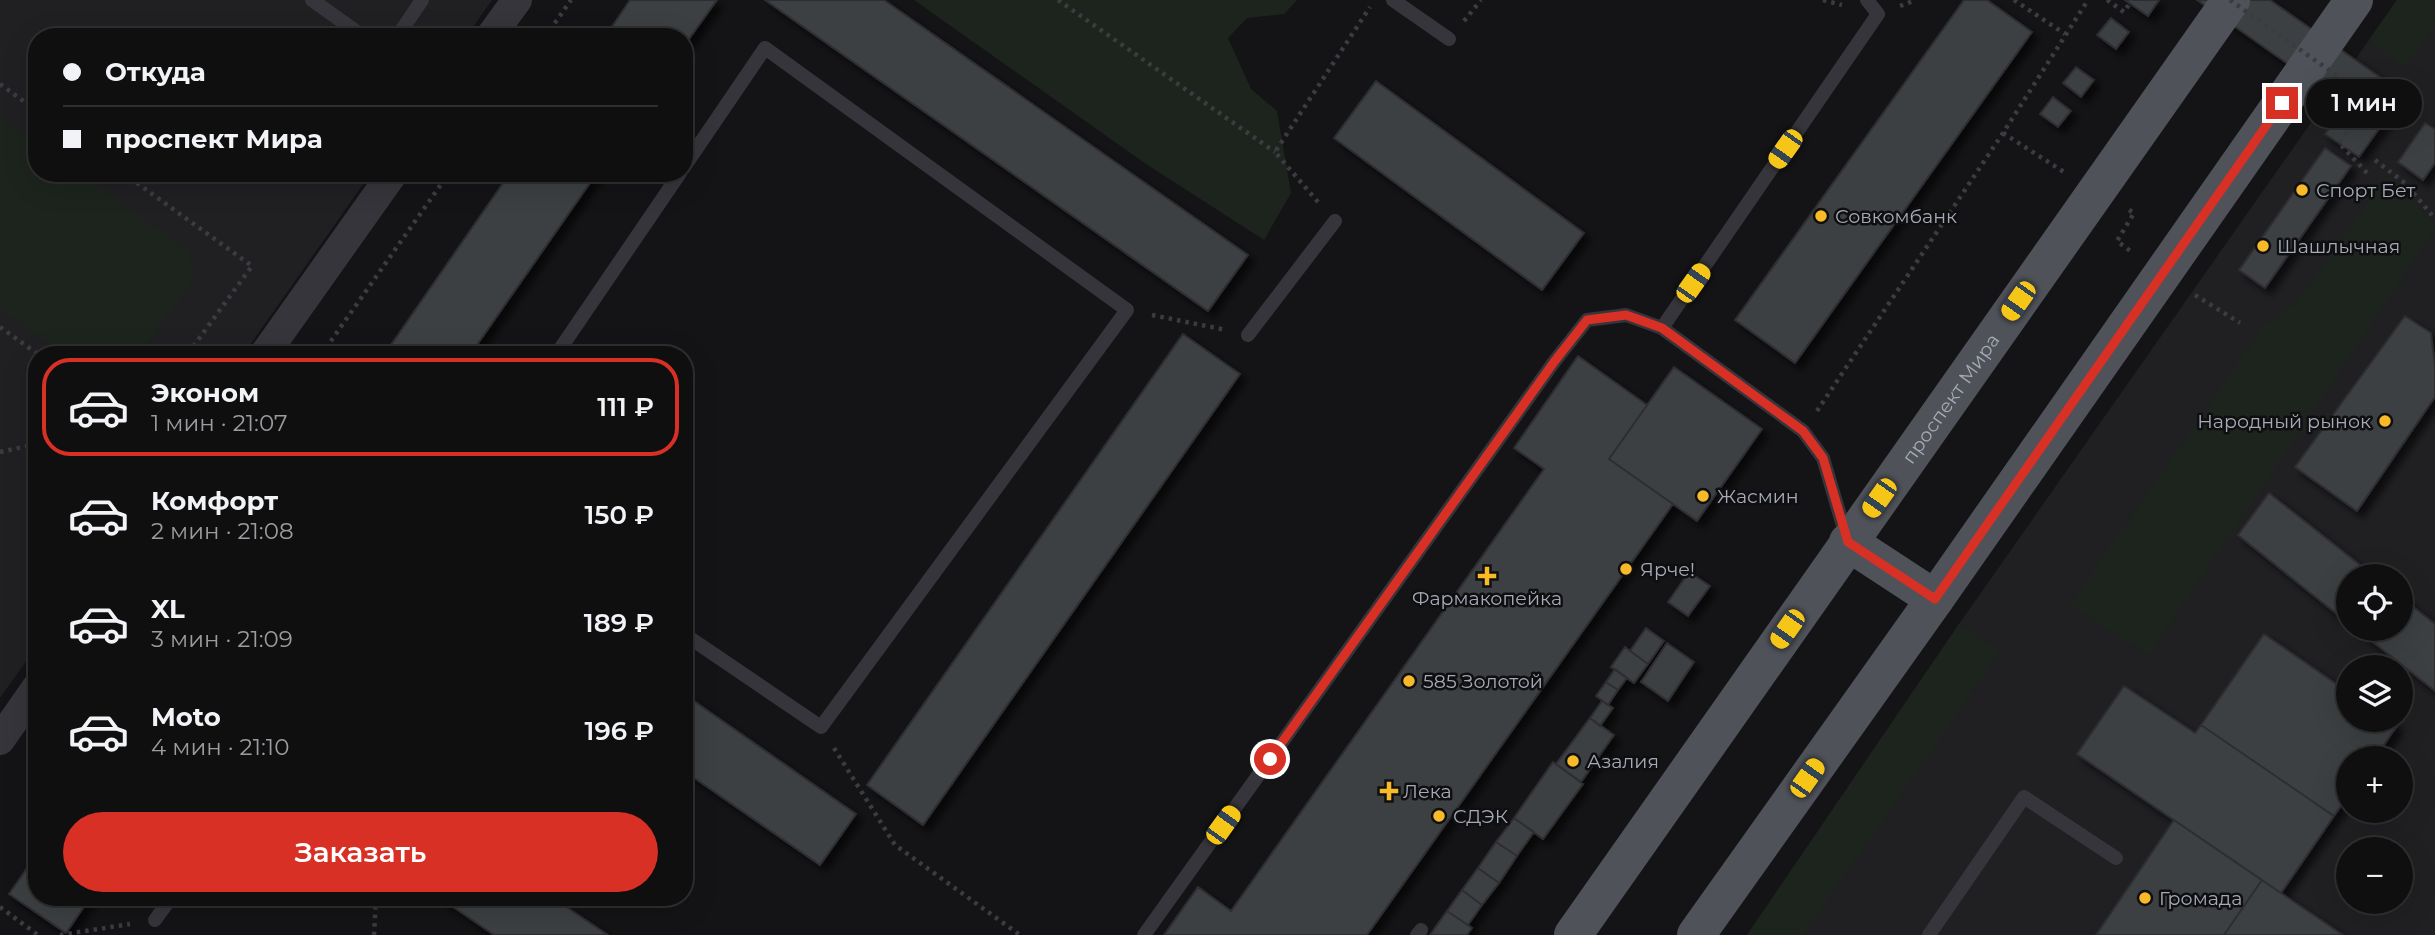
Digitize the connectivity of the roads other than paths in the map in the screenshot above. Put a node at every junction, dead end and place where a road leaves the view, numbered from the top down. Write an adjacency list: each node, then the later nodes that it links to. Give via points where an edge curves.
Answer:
1 (312, 0): 8 (lane)
2 (422, 0): 9 (lane)
3 (517, 0): 10 (street)
4 (1393, 0): 11 (lane)
5 (1867, 0): 16 (lane, via 1878,15)
6 (2230, 0): 20 (main road, проспект Мира)
7 (2354, 0): 21 (main road)
8 (351, 28)
9 (403, 28)
10 (497, 28)
11 (1449, 39)
12 (693, 154): 22 (lane, via 765,48 1127,310 821,727)
13 (387, 182): 18 (street)
14 (674, 182): 19 (lane)
15 (1335, 221): 17 (lane)
16 (1662, 328): 20 (lane, via 1803,431 1823,458); 28 (lane, via 1626,315 1587,320)
17 (1248, 335)
18 (277, 346)
19 (562, 346)
20 (1848, 542): 21 (main road); 29 (main road, проспект Мира)
21 (1935, 599): 30 (main road)
22 (693, 640)
23 (28, 700): 24 (street)
24 (0, 740)
25 (2116, 858): 31 (lane, via 2024,797)
26 (165, 906): 27 (lane)
27 (155, 920)
28 (1144, 935)
29 (1573, 935)
30 (1696, 935)
31 (1930, 935)

